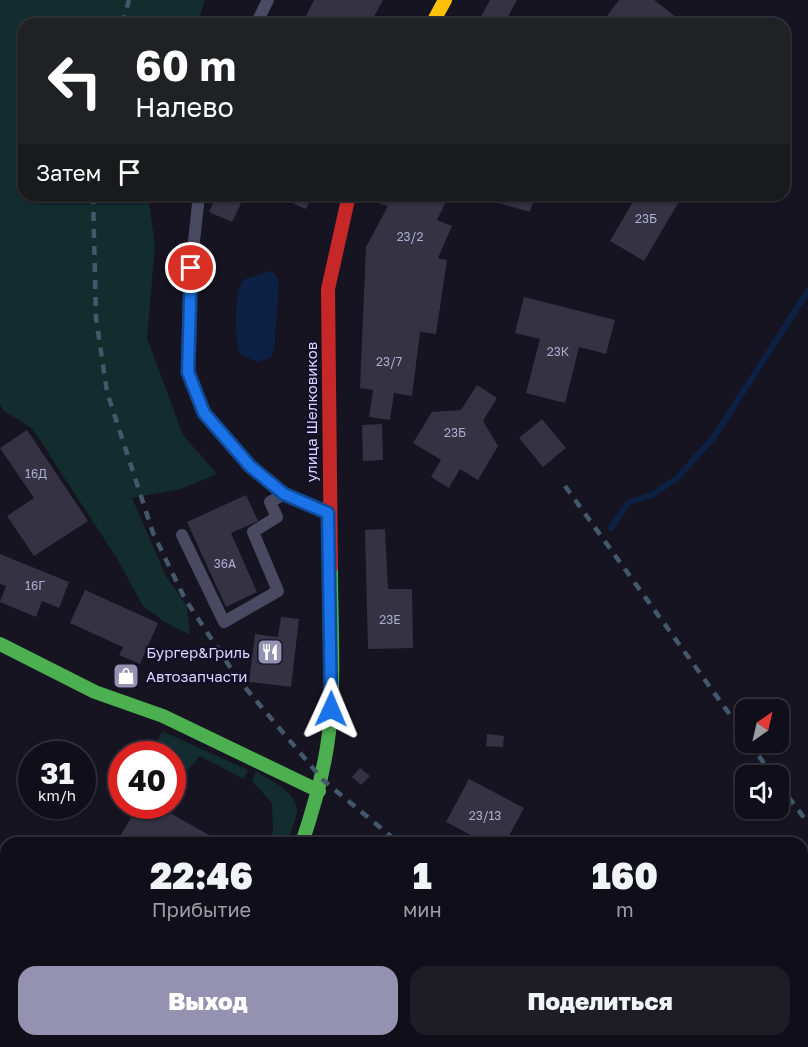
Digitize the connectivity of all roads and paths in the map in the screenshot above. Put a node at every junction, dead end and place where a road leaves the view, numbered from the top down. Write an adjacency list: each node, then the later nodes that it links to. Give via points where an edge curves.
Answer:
1 (268, 0): 3 (lane)
2 (445, 0): 4 (street)
3 (259, 18)
4 (435, 18)
5 (198, 201): 7 (lane, via 189,287 188,372 204,413 250,466)
6 (348, 201): 8 (street, улица Шелковиков, via 328,289)
7 (284, 494): 8 (lane); 9 (lane, via 270,502 277,517 253,532 278,591 224,622)
8 (328, 513): 11 (street, улица Шелковиков, via 332,693 329,743)
9 (182, 535)
10 (0, 644): 11 (street, via 95,692 163,716)
11 (320, 791): 12 (street, улица Шелковиков)
12 (304, 837)

